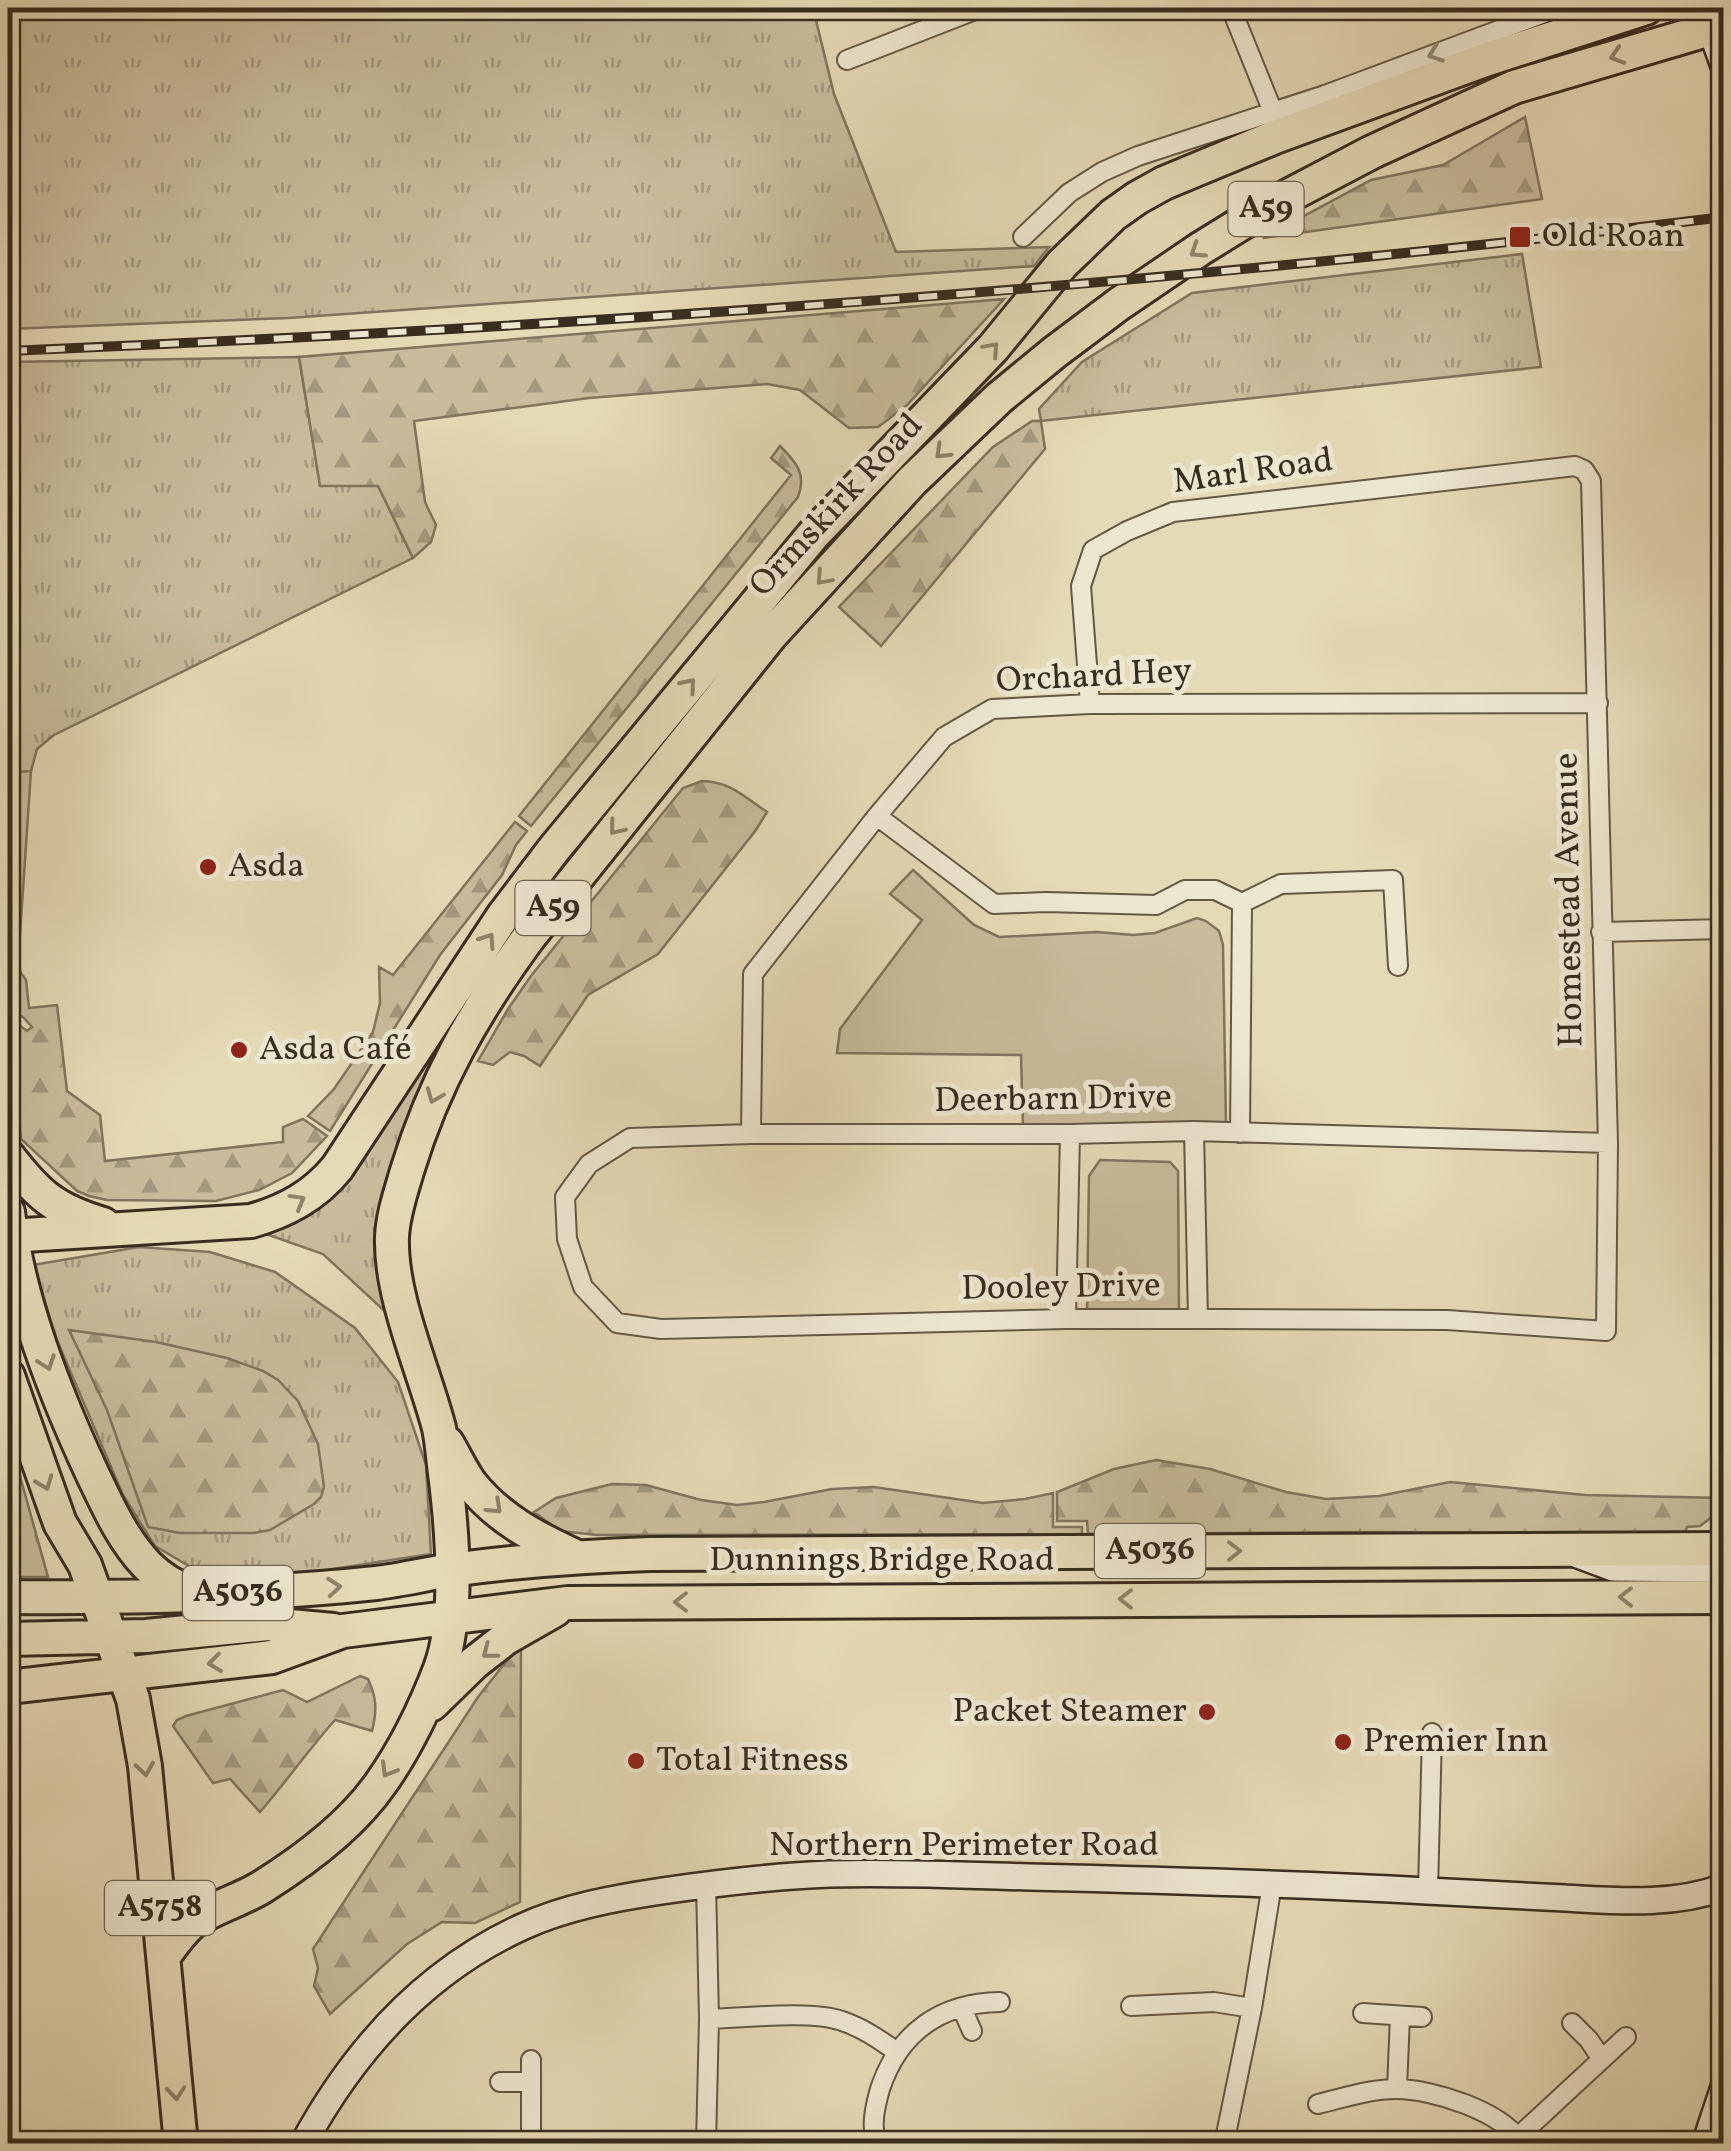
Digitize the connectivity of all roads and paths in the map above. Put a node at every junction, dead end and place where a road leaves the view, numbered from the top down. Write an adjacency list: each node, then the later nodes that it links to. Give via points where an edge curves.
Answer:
1 (980, 8): 5 (street)
2 (1231, 8): 9 (street)
3 (1558, 8): 9 (street, one-way to 9)
4 (1646, 8): 26 (highway, Ormskirk Road / A59, one-way to 4, via 251,1221 303,1200 326,1182 554,849 813,535 1113,215 1164,183 1275,136)
5 (946, 13): 7 (street)
6 (1712, 20): 8 (main road); 32 (highway, Ormskirk Road / A59, one-way to 32, via 1514,86 1271,206 1055,352 900,493 758,651 529,937 438,1086 416,1140 392,1236 401,1301)
7 (847, 60)
8 (1724, 66)
9 (1274, 112): 10 (street, via 1102,172)
10 (1023, 237)
11 (1584, 470): 12 (street, Homestead Avenue, via 1591,481); 13 (street, Marl Road, via 1174,512 1127,531 1093,550 1082,586)
12 (1598, 703): 13 (street, Orchard Hey); 17 (street, Homestead Avenue)
13 (1090, 704): 14 (street, Orchard Hey, via 992,710 944,737)
14 (877, 816): 15 (street, via 994,904 1156,905 1185,890 1216,890); 20 (street, Orchard Hey, via 753,974)
15 (1242, 903): 18 (street, via 1280,884 1394,880); 22 (street)
16 (1724, 929): 17 (street)
17 (1602, 932): 23 (street, Homestead Avenue)
18 (1398, 966)
19 (1194, 1132): 21 (street, Deerbarn Drive); 22 (street, Deerbarn Drive); 29 (street)
20 (751, 1134): 21 (street, Deerbarn Drive); 27 (street, Deerbarn Drive, via 630,1138 589,1164 566,1197)
21 (1070, 1134): 28 (street)
22 (1240, 1134): 23 (street, Deerbarn Drive)
23 (1608, 1143): 30 (street, Homestead Avenue)
24 (8, 1156): 26 (highway, via 58,1207)
25 (8, 1228): 26 (highway, A59); 39 (highway, one-way to 39, via 64,1411 108,1507 145,1563 176,1588)
26 (121, 1229)
27 (568, 1239): 28 (street, Dooley Drive, via 583,1287 616,1323 661,1330)
28 (1066, 1319): 29 (street, Dooley Drive)
29 (1198, 1319): 30 (street, Dooley Drive, via 1447,1320)
30 (1606, 1331)
31 (8, 1376): 33 (highway, A5758, one-way to 33)
32 (439, 1430): 36 (highway, one-way to 36, via 472,1484 502,1515); 37 (highway, A59)
33 (60, 1524): 41 (highway); 42 (highway, A5758)
34 (1714, 1546): 35 (highway, Dunnings Bridge Road / A5036)
35 (1564, 1549): 36 (highway, Dunnings Bridge Road / A5036, one-way to 35); 38 (main road, via 1613,1568)
36 (577, 1557): 37 (highway, A5036)
37 (451, 1570): 39 (highway, A5036, one-way to 37, via 379,1583); 44 (highway)
38 (1721, 1591): 43 (highway, Dunnings Bridge Road / A5036, one-way to 43)
39 (200, 1595): 42 (highway, A5036)
40 (8, 1596): 41 (highway, A5036)
41 (61, 1596): 42 (highway, A5036); 47 (highway)
42 (96, 1596): 48 (highway, A5758)
43 (568, 1603): 44 (highway, Dunnings Bridge Road / A5036); 51 (highway, A5758, one-way to 51, via 506,1638)
44 (450, 1616): 45 (highway, Dunnings Bridge Road / A5036); 51 (highway, A5758, via 442,1664)
45 (343, 1631): 48 (highway, via 268,1624); 49 (highway, A5036, one-way to 49, via 272,1657)
46 (8, 1638): 47 (highway)
47 (53, 1638): 48 (highway); 50 (highway, via 28,1674)
48 (112, 1638): 49 (highway, A5758)
49 (125, 1674): 50 (highway, A5036); 57 (highway, A5758, one-way to 57, via 146,1766)
50 (8, 1687)
51 (420, 1714): 57 (highway, A5758, one-way to 57, via 380,1784 342,1827 259,1889 194,1921)
52 (1432, 1732): 56 (street)
53 (706, 1884): 54 (main road, Northern Perimeter Road, via 829,1874); 65 (street); 79 (main road, Northern Perimeter Road, via 563,1911 458,1961 377,2035)
54 (1272, 1884): 56 (main road, Northern Perimeter Road); 61 (street)
55 (1724, 1887): 56 (main road, Northern Perimeter Road, via 1680,1899 1610,1900)
56 (1428, 1890)
57 (164, 1956): 78 (highway, A5758, one-way to 78)
58 (1000, 2002): 60 (street)
59 (1131, 2006): 61 (street, via 1214,2002)
60 (962, 2008): 67 (street); 69 (street, via 929,2020)
61 (1252, 2008): 83 (street)
62 (1364, 2014): 63 (street)
63 (1400, 2016): 64 (street); 75 (street)
64 (1422, 2016)
65 (709, 2020): 69 (street, via 820,2016 869,2032); 81 (street)
66 (1572, 2023): 70 (street)
67 (972, 2030)
68 (1626, 2037): 70 (street)
69 (897, 2052): 82 (street, via 874,2109)
70 (1601, 2058): 77 (street)
71 (530, 2060): 73 (street)
72 (500, 2082): 73 (street)
73 (530, 2082): 80 (street)
74 (1724, 2088): 84 (main road)
75 (1396, 2089): 76 (street); 77 (street, via 1485,2112)
76 (1318, 2104)
77 (1520, 2140)
78 (181, 2144)
79 (303, 2144)
80 (528, 2144)
81 (706, 2144)
82 (876, 2144)
83 (1224, 2144)
84 (1704, 2144)

